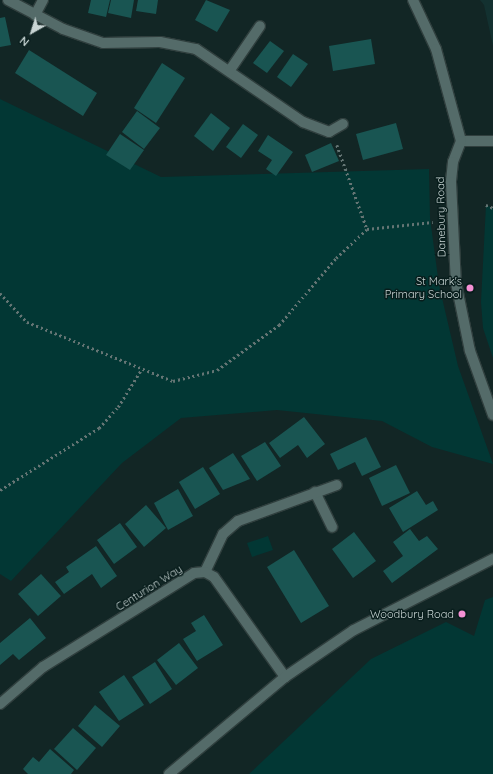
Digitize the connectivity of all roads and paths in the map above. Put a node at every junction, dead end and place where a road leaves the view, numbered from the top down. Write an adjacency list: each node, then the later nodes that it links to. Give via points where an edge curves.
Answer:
1 (8, 0): 4 (street)
2 (43, 0): 4 (street)
3 (413, 0): 9 (street, via 436,49)
4 (34, 15): 6 (street, via 103,43 185,45)
5 (260, 26): 6 (street)
6 (230, 70): 8 (street, via 303,122)
7 (343, 124): 8 (street)
8 (329, 132): 14 (path, via 344,156)
9 (461, 141): 10 (street); 17 (street, Danebury Road, via 453,162 451,182 456,283 470,351)
10 (493, 141)
11 (486, 205): 12 (path)
12 (493, 208)
13 (433, 222): 14 (path)
14 (367, 229): 16 (path, via 336,258 279,325 217,370 173,381)
15 (0, 293): 16 (path, via 27,322)
16 (141, 370): 19 (path, via 118,407 99,428)
17 (493, 415)
18 (337, 485): 20 (street)
19 (0, 490)
20 (315, 492): 21 (street); 23 (street, via 238,521 223,534)
21 (332, 527)
22 (493, 559): 24 (street, via 354,630)
23 (205, 572): 24 (street, via 214,577); 25 (street, Centurion Way, via 194,573 42,667)
24 (285, 677): 26 (street)
25 (0, 704)
26 (169, 774)

